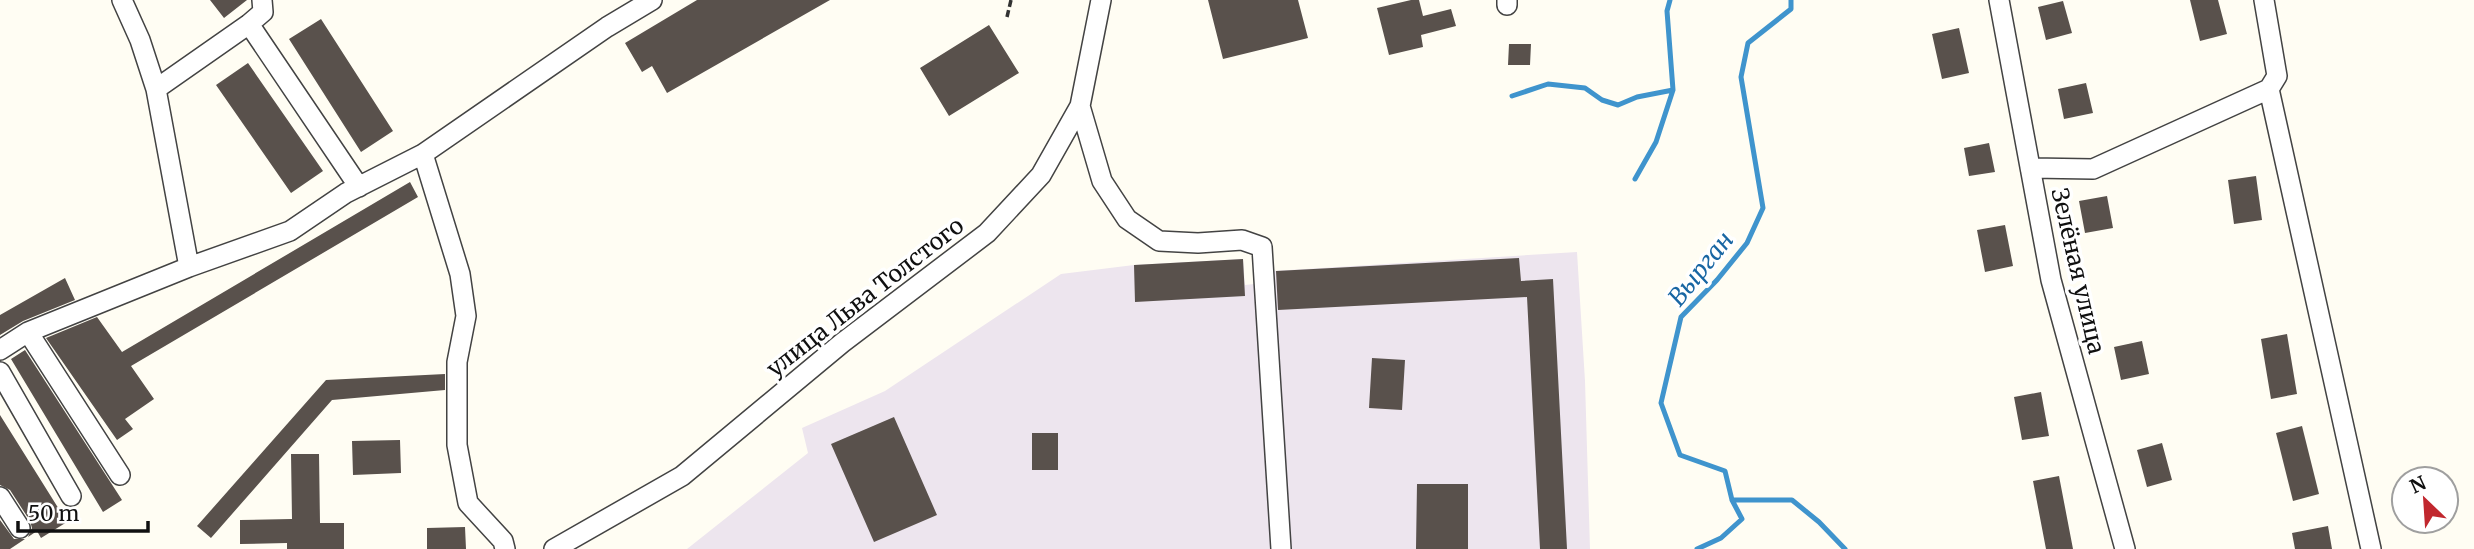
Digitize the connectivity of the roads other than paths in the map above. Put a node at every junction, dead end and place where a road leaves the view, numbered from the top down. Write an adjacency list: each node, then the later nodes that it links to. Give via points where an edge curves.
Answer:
1 (122, 0): 7 (street)
2 (652, 0): 10 (street)
3 (1101, 0): 9 (street, улица Льва Толстого)
4 (1998, 0): 11 (street, Зелёная улица)
5 (2264, 0): 8 (street, via 2277,76)
6 (263, 9): 7 (street); 12 (street)
7 (156, 89): 13 (street)
8 (2269, 89): 11 (street, via 2093,169); 25 (street)
9 (1080, 106): 22 (street, улица Льва Толстого, via 1041,175 987,233 842,343 682,476); 23 (street, via 1102,181 1127,219 1158,241 1242,240 1262,247)
10 (423, 154): 12 (street); 21 (street, via 460,274 466,316 457,362 457,445 468,503)
11 (2030, 169): 24 (street, Зелёная улица, via 2051,280)
12 (359, 187): 13 (street, via 290,231)
13 (189, 267): 14 (street)
14 (28, 332): 15 (street); 17 (street)
15 (0, 350)
16 (0, 372): 18 (street)
17 (120, 475)
18 (71, 496)
19 (0, 497): 20 (street)
20 (20, 528)
21 (505, 549)
22 (554, 549)
23 (1281, 549)
24 (2125, 549)
25 (2371, 549)

